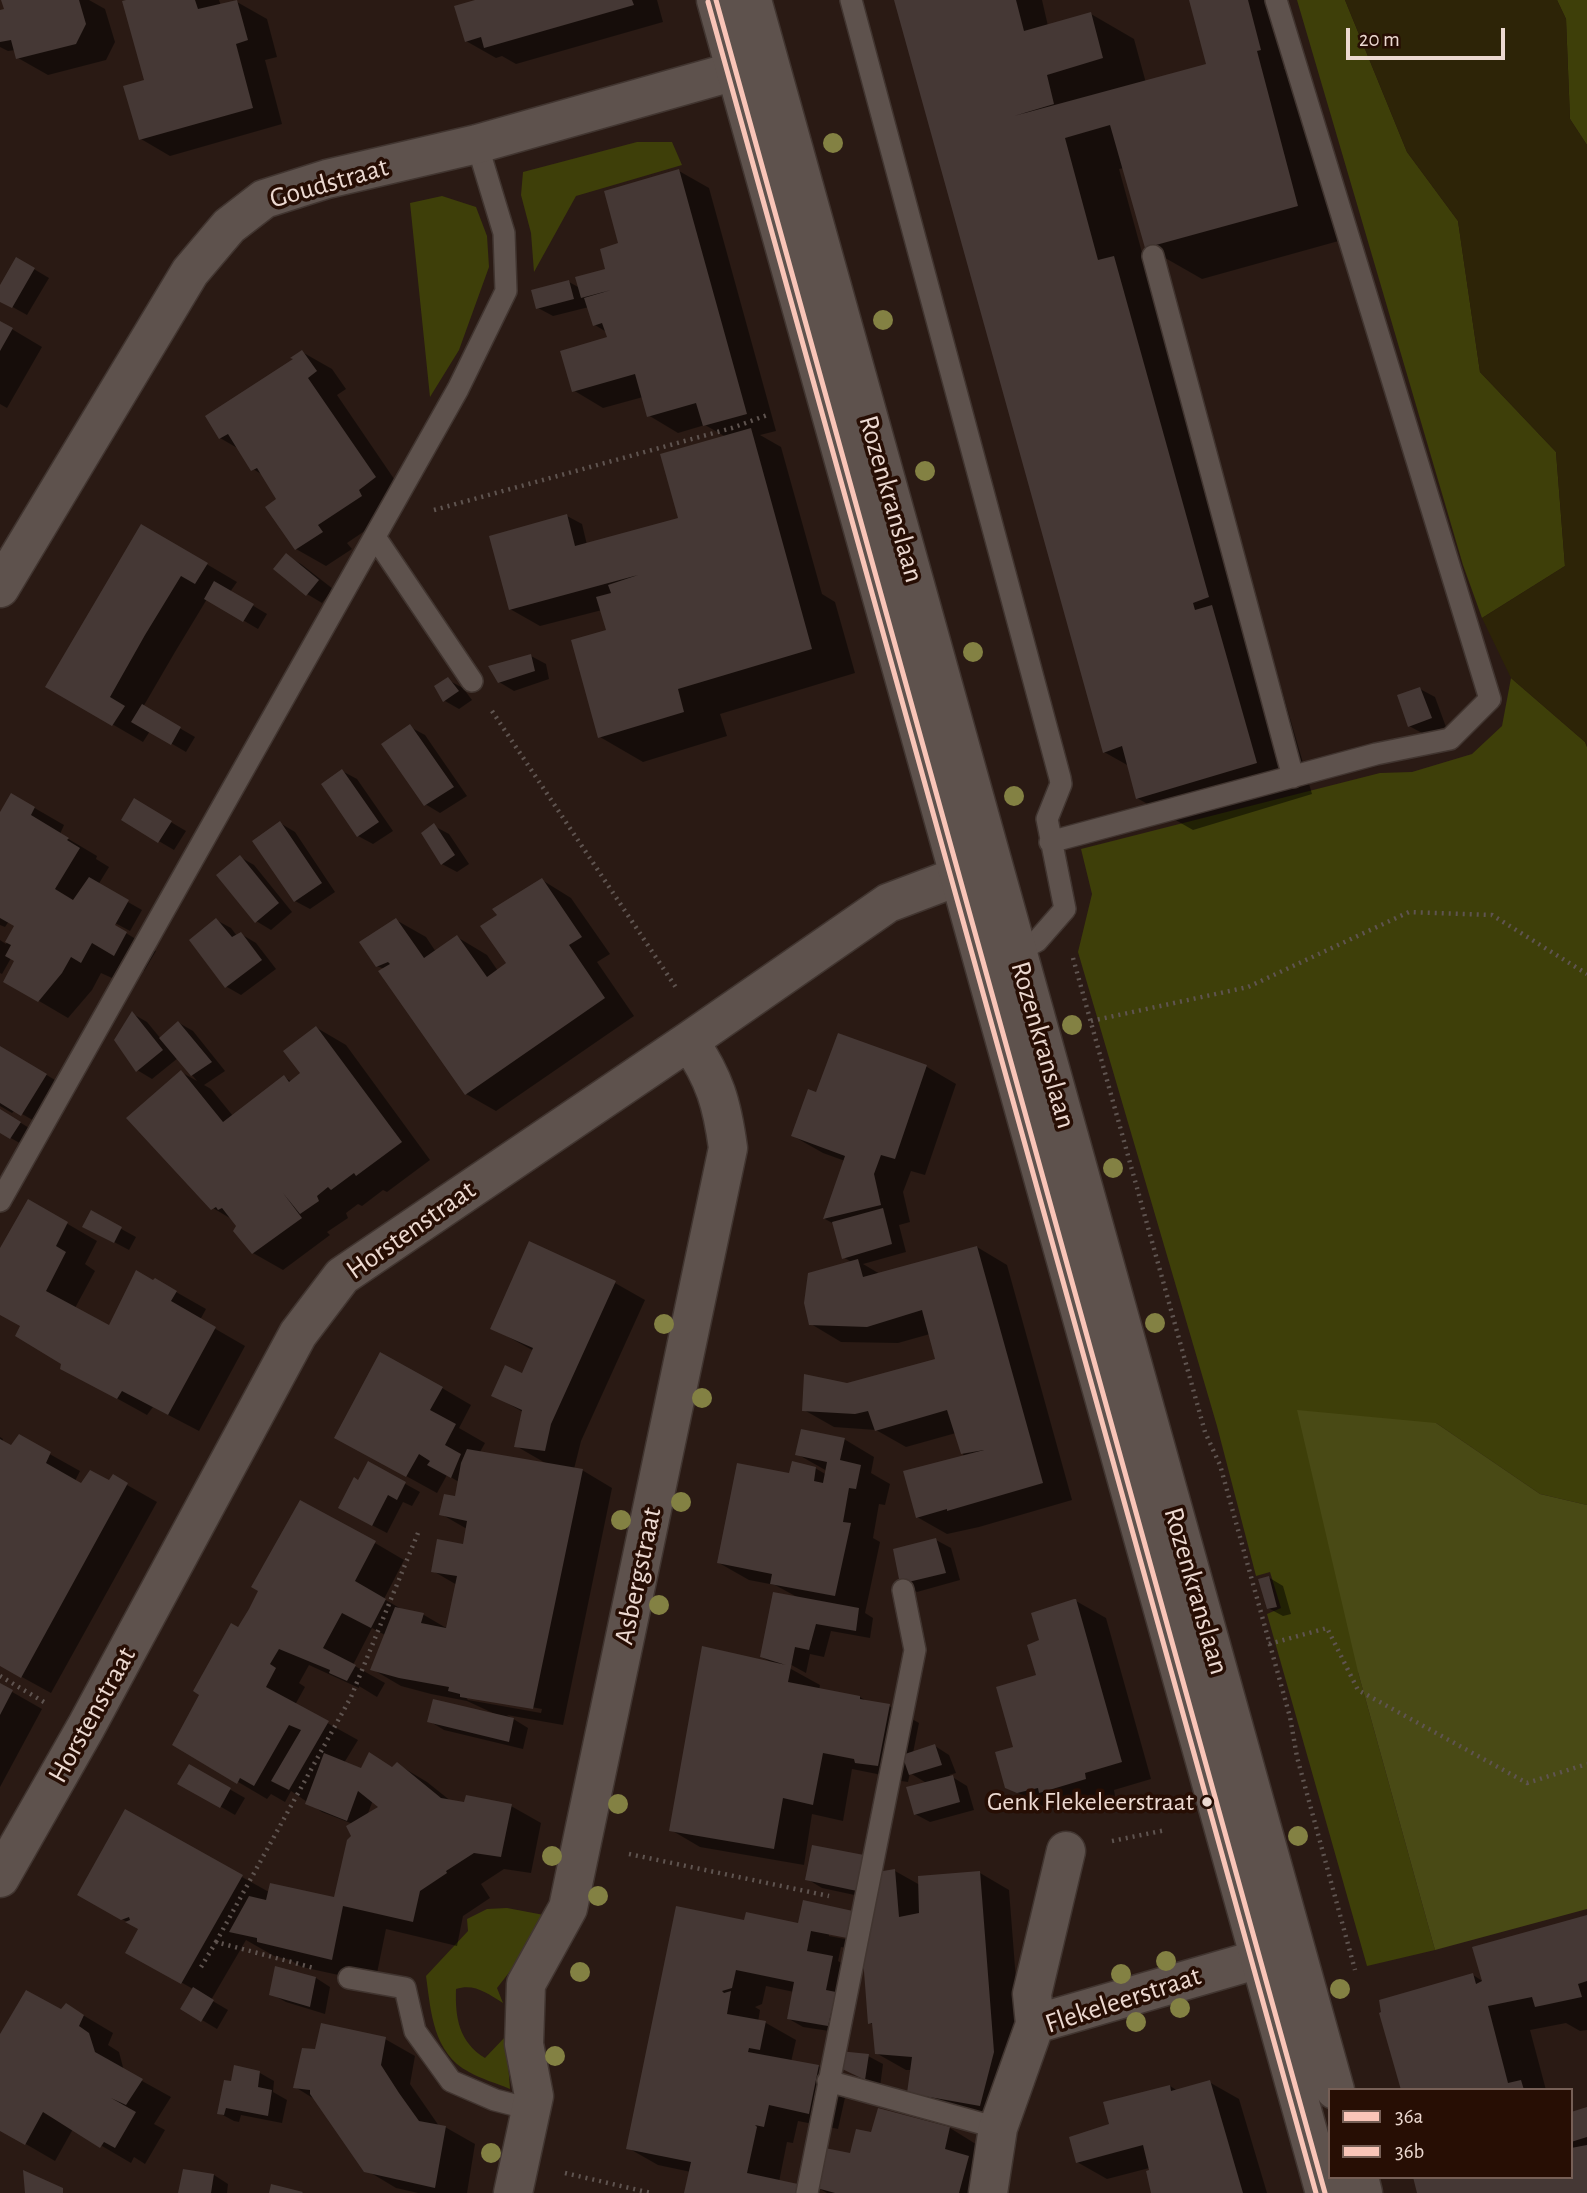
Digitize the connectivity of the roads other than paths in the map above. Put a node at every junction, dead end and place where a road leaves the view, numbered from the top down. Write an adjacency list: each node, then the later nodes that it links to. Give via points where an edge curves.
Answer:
1 (716, 0): 5 (street, Rozenkranslaan)
2 (752, 0): 5 (street, Rozenkranslaan)
3 (850, 0): 12 (lane, via 1060,778 1047,819)
4 (1276, 0): 11 (lane, via 1490,699 1450,739)
5 (751, 66): 6 (street, Goudstraat); 13 (street, Rozenkranslaan, via 827,396)
6 (477, 144): 8 (lane, via 504,233 506,291 458,389); 9 (street, Goudstraat, via 327,178 264,199 229,226 190,272)
7 (1153, 256): 11 (lane)
8 (379, 530): 10 (lane); 16 (lane)
9 (5, 569)
10 (472, 681)
11 (1293, 777): 12 (lane)
12 (1050, 842): 14 (lane, via 1065,909 1037,941)
13 (976, 869): 14 (street, Rozenkranslaan); 15 (street, Horstenstraat, via 888,903); 20 (street, Rozenkranslaan)
14 (1017, 952): 20 (street, Rozenkranslaan)
15 (690, 1041): 19 (street, Horstenstraat, via 342,1276 298,1334); 25 (street, Asbergstraat, via 706,1065 722,1105 728,1148 568,1908 526,1984 524,2044 534,2096)
16 (0, 1201)
17 (903, 1590): 23 (lane, via 915,1650)
18 (1066, 1851): 22 (street, via 1032,1994)
19 (0, 1878)
20 (1279, 1953): 22 (street, Flekeleerstraat); 24 (street, Rozenkranslaan); 30 (street, Rozenkranslaan)
21 (349, 1978): 25 (lane, via 405,1988 415,2031 451,2081)
22 (1035, 2024): 26 (street, Flekeleerstraat)
23 (828, 2081): 26 (lane); 28 (lane)
24 (1334, 2088)
25 (530, 2109): 27 (street, Asbergstraat)
26 (998, 2128): 29 (street, Flekeleerstraat)
27 (513, 2193)
28 (807, 2193)
29 (988, 2193)
30 (1325, 2193)

